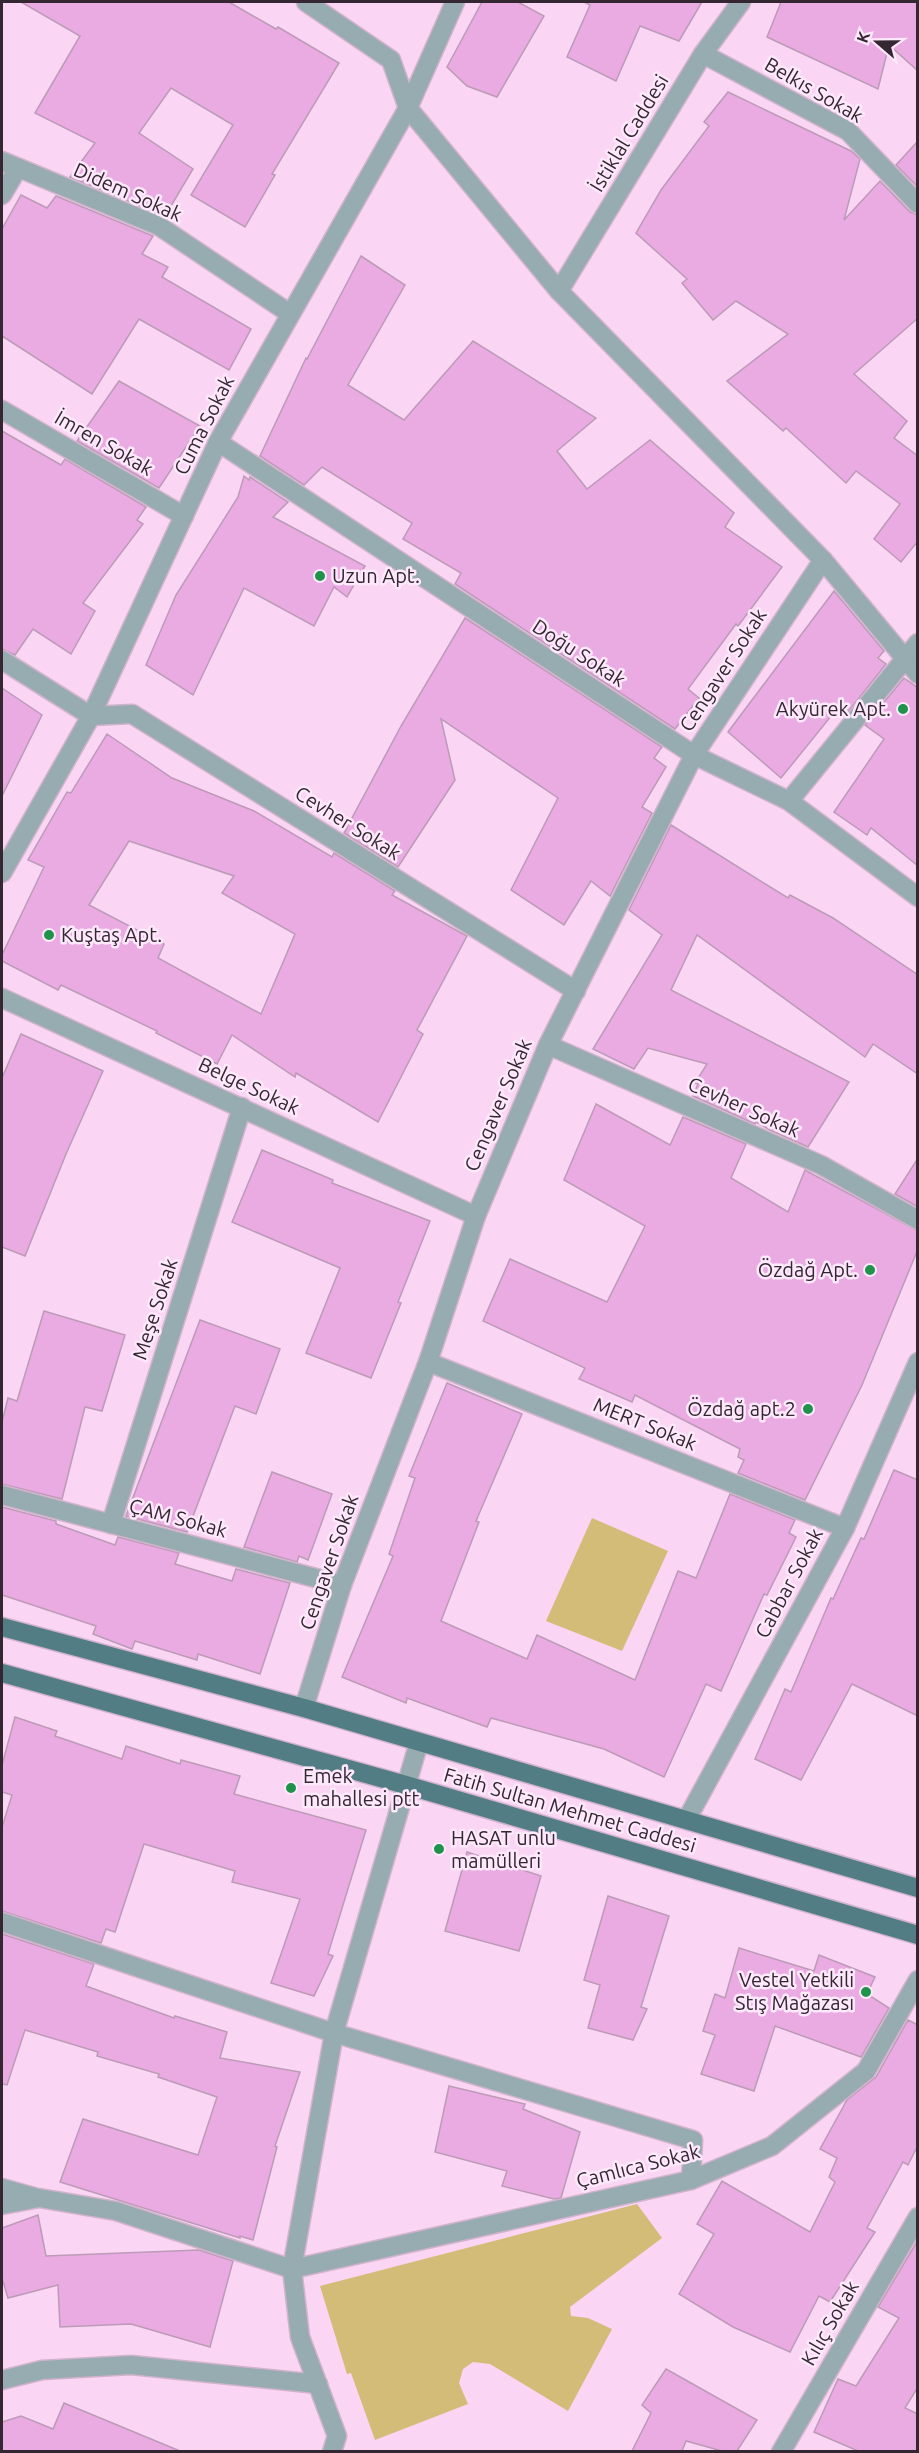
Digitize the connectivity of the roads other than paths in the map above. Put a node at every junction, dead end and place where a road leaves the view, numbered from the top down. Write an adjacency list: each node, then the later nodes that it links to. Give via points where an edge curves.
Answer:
1 (306, 2): 5 (street, via 391,60)
2 (455, 2): 5 (street, Cuma Sokak)
3 (741, 2): 4 (street, İstiklal Caddesi)
4 (704, 54): 8 (street, Belkıs Sokak, via 848,131); 9 (street, İstiklal Caddesi)
5 (408, 108): 9 (street); 10 (street, Cuma Sokak)
6 (10, 165): 7 (street); 10 (street, Didem Sokak, via 159,226)
7 (2, 195)
8 (918, 204)
9 (560, 291): 14 (street)
10 (289, 313): 12 (street, Cuma Sokak)
11 (2, 410): 13 (street, İmren Sokak)
12 (218, 442): 13 (street, Cuma Sokak); 19 (street, Doğu Sokak)
13 (184, 516): 18 (street, Cuma Sokak)
14 (823, 560): 17 (street); 19 (street, Cengaver Sokak)
15 (918, 644): 17 (street)
16 (2, 660): 18 (street)
17 (912, 667): 20 (street)
18 (91, 716): 21 (street, Cuma Sokak); 23 (street, Cevher Sokak, via 132,714)
19 (694, 755): 20 (street, Doğu Sokak); 23 (street, Cengaver Sokak)
20 (789, 801): 22 (street, Doğu Sokak)
21 (2, 873)
22 (918, 897)
23 (576, 992): 25 (street, Cengaver Sokak)
24 (2, 998): 26 (street, Belge Sokak)
25 (548, 1045): 27 (street, Cengaver Sokak); 28 (street, Cevher Sokak, via 821,1165)
26 (242, 1107): 27 (street, Belge Sokak); 32 (street, Meşe Sokak)
27 (476, 1216): 29 (street, Cengaver Sokak)
28 (918, 1220)
29 (428, 1362): 33 (street, MERT Sokak); 34 (street, Cengaver Sokak)
30 (918, 1362): 33 (street, Cabbar Sokak)
31 (2, 1495): 32 (street, ÇAM Sokak)
32 (111, 1524): 34 (street, ÇAM Sokak)
33 (845, 1528): 40 (street, Cabbar Sokak)
34 (342, 1585): 37 (street, Cengaver Sokak)
35 (2, 1627): 37 (main road, Fatih Sultan Mehmet Caddesi)
36 (2, 1673): 39 (main road, Fatih Sultan Mehmet Caddesi)
37 (304, 1708): 38 (main road, Fatih Sultan Mehmet Caddesi)
38 (419, 1742): 39 (street); 40 (main road, Fatih Sultan Mehmet Caddesi)
39 (406, 1785): 43 (main road, Fatih Sultan Mehmet Caddesi); 45 (street)
40 (687, 1819): 41 (main road, Fatih Sultan Mehmet Caddesi)
41 (918, 1887)
42 (2, 1922): 45 (street)
43 (918, 1935)
44 (918, 1980): 46 (street, Çamlıca Sokak, via 866,2071 772,2146)
45 (334, 2033): 46 (street, via 693,2140); 51 (street)
46 (691, 2180): 51 (street, Çamlıca Sokak)
47 (2, 2188): 48 (street)
48 (39, 2198): 49 (street); 51 (street, via 116,2211)
49 (2, 2205)
50 (918, 2217): 55 (street, Kılıç Sokak)
51 (292, 2269): 53 (street, via 300,2337)
52 (2, 2380): 53 (street, via 42,2370 131,2365)
53 (318, 2384): 54 (street, via 337,2436)
54 (332, 2451)
55 (781, 2451)

